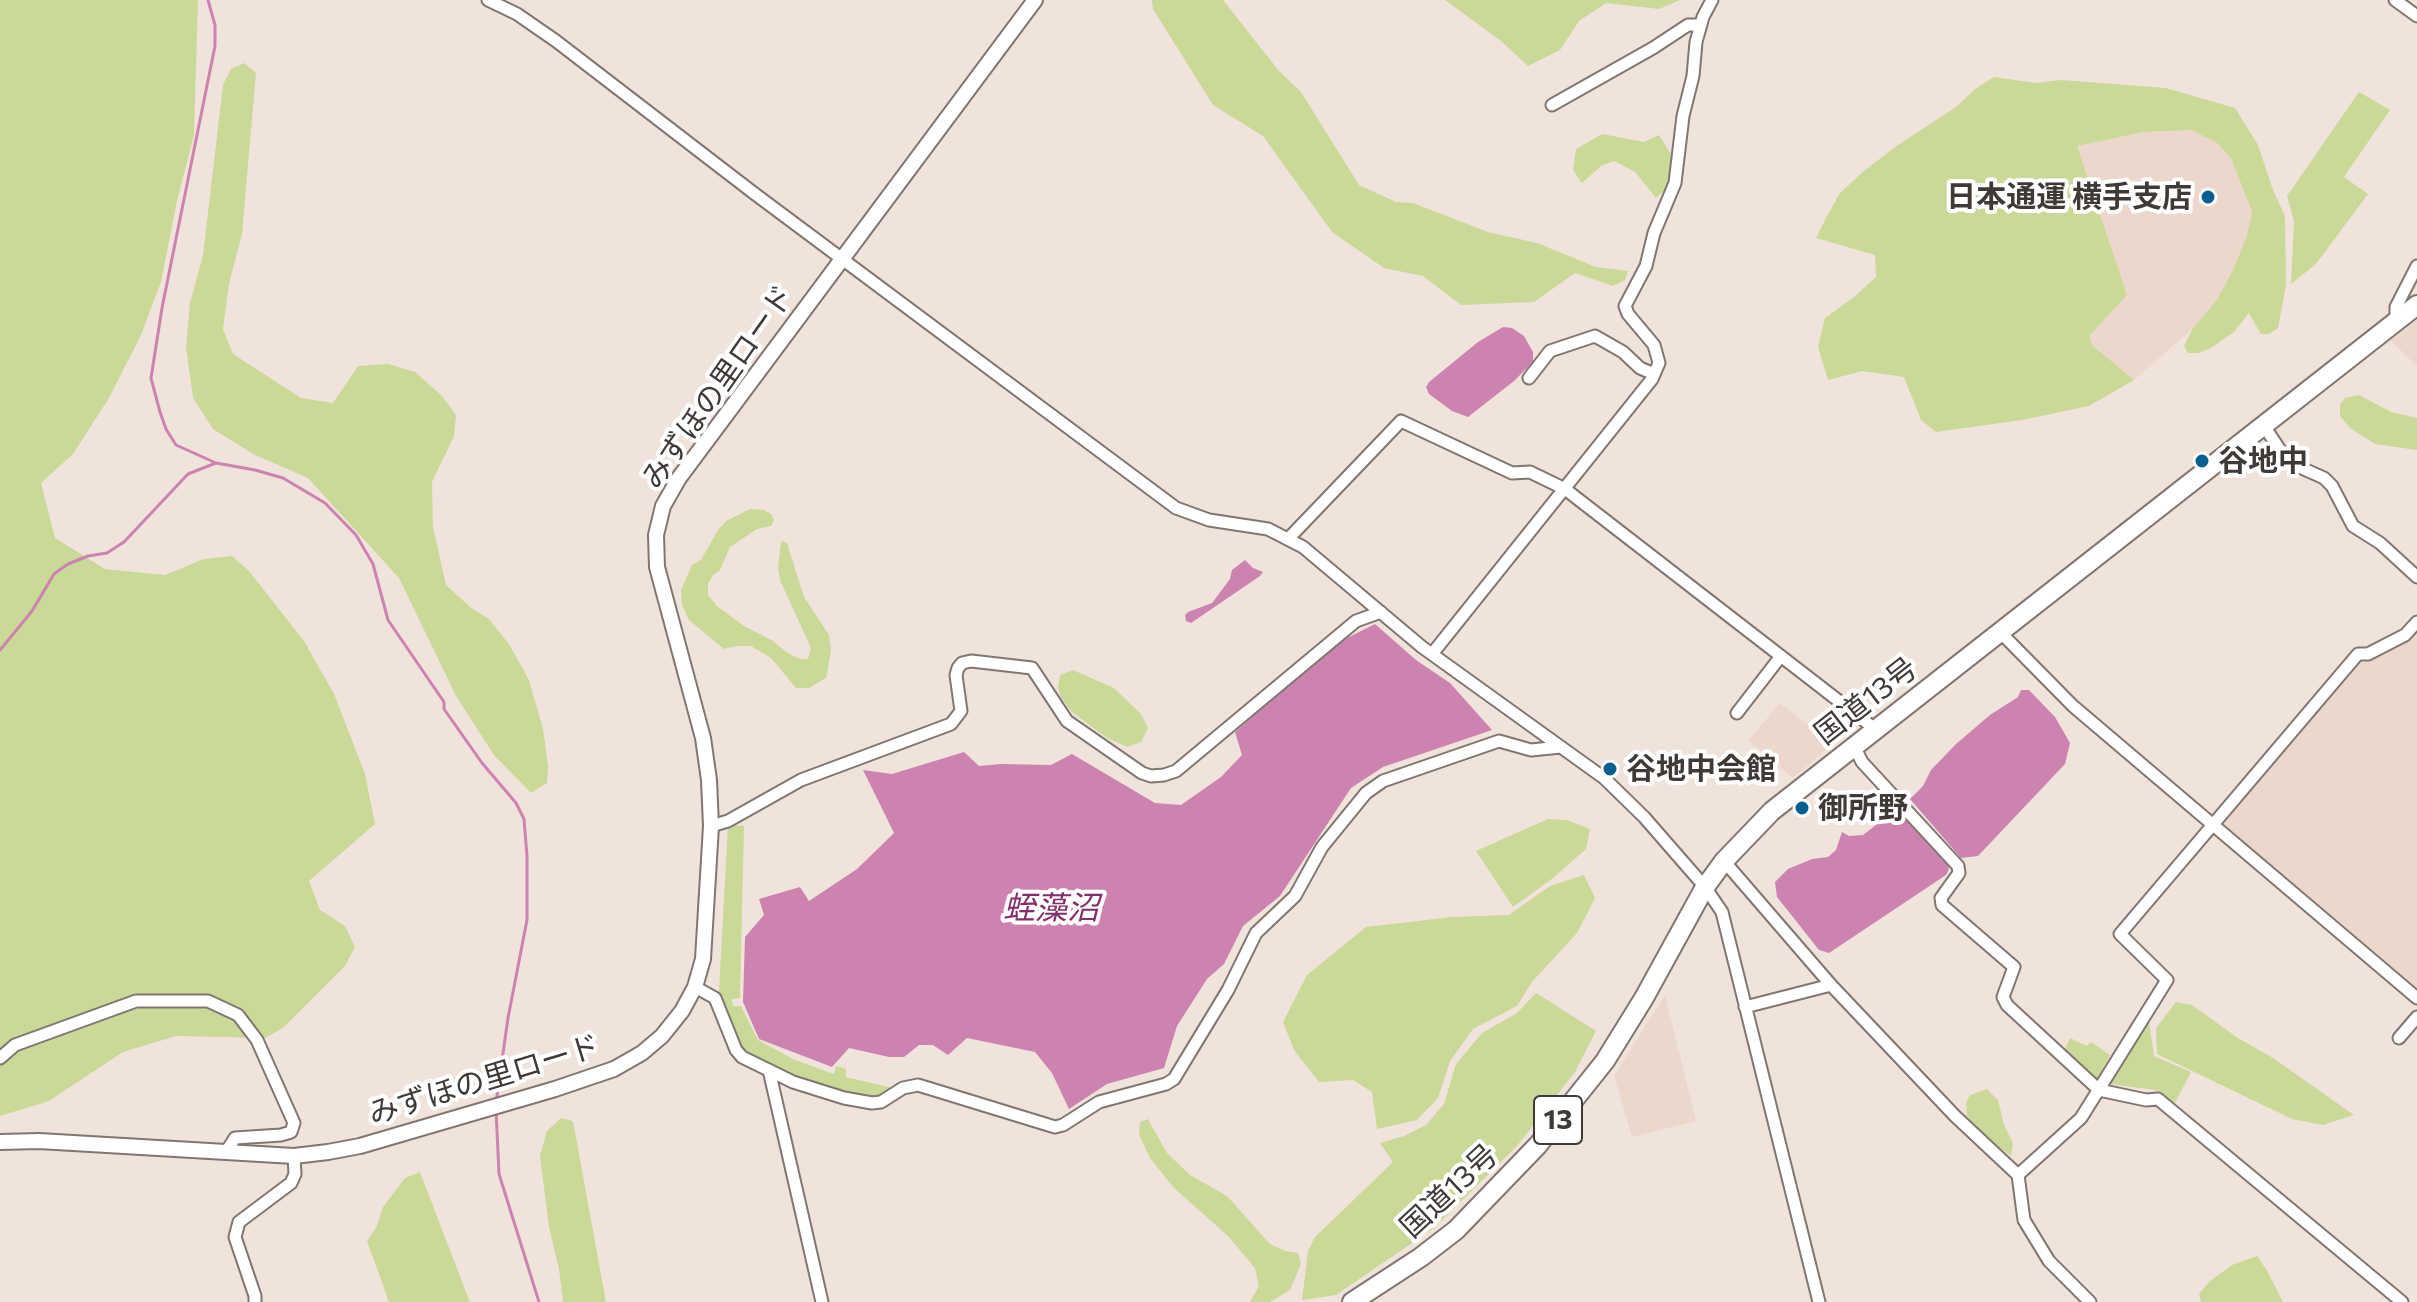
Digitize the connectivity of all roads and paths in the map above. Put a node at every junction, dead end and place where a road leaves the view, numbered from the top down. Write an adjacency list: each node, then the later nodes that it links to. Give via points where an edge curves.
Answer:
1 (488, 0): 8 (street, via 556,41)
2 (1035, 0): 8 (street, みずほの里ロード)
3 (1712, 0): 6 (street)
4 (2395, 0): 5 (street)
5 (2417, 16)
6 (1701, 25): 7 (street, via 1688,25); 12 (street, via 1675,183 1646,266 1625,306 1654,345 1659,363)
7 (1552, 105)
8 (843, 258): 16 (street, via 1176,508); 27 (street, みずほの里ロード, via 679,478 663,506 656,535 657,567 703,738)
9 (2417, 266): 11 (street, via 2396,307)
10 (2417, 305): 11 (highway, 13)
11 (2396, 321): 14 (highway, 国道13号 / 13)
12 (1654, 374): 13 (street, via 1595,336 1550,351); 15 (street)
13 (1529, 378)
14 (2264, 426): 17 (street, via 2288,462 2324,478 2353,526); 20 (highway, 国道13号 / 13)
15 (1565, 489): 16 (street, via 1530,472 1512,473 1401,421); 21 (street); 22 (street)
16 (1289, 538): 18 (street)
17 (2417, 577)
18 (1381, 612): 21 (street); 27 (street, via 1356,621 1176,771 1164,775 1142,773 1067,721 1032,668 971,661 958,668 961,711 951,724 801,780)
19 (2417, 622): 28 (street, via 2405,635 2358,654)
20 (2001, 633): 24 (highway, 国道13号 / 13); 28 (street, via 2073,706)
21 (1432, 654): 26 (street)
22 (1781, 656): 23 (street); 24 (street)
23 (1737, 713)
24 (1875, 729): 25 (highway, 国道13号 / 13)
25 (1854, 746): 29 (highway, 国道13号 / 13, via 1772,811); 39 (street, via 1862,762 1958,866 1942,905 2014,967 2003,997 2007,1005)
26 (1561, 747): 30 (street, via 1604,778); 38 (street, via 1531,750 1499,741 1383,781 1366,793 1322,847 1295,896 1256,933 1228,990 1166,1084 1099,1102 1055,1127 918,1085 872,1103 820,1091)
27 (711, 826): 32 (street, みずほの里ロード, via 703,959)
28 (2213, 826): 33 (street); 39 (street, via 2120,934 2167,980)
29 (1724, 861): 30 (highway, 国道13号 / 13); 31 (street)
30 (1705, 887): 34 (street, via 1722,912); 46 (highway, 国道13号 / 13, via 1605,1061 1538,1145 1456,1230)
31 (1831, 985): 34 (street); 43 (street)
32 (695, 987): 38 (street, via 715,998 742,1057); 42 (street, みずほの里ロード, via 662,1036 614,1069 360,1146)
33 (2417, 998)
34 (1745, 1007): 47 (street)
35 (2417, 1017): 36 (street)
36 (2399, 1038)
37 (0, 1058): 41 (street, via 15,1045 136,1001 208,1001 238,1015 257,1040 294,1123 291,1132 281,1135 235,1138)
38 (769, 1070): 45 (street)
39 (2099, 1090): 43 (street, via 2081,1118); 49 (street, via 2158,1099)
40 (0, 1142): 41 (street, みずほの里ロード)
41 (226, 1152): 42 (street, みずほの里ロード)
42 (294, 1156): 44 (street, via 291,1183 239,1222 235,1237)
43 (2018, 1175): 48 (street, via 2024,1220 2049,1261)
44 (255, 1302)
45 (822, 1302)
46 (1352, 1302)
47 (1819, 1302)
48 (2090, 1302)
49 (2402, 1302)

